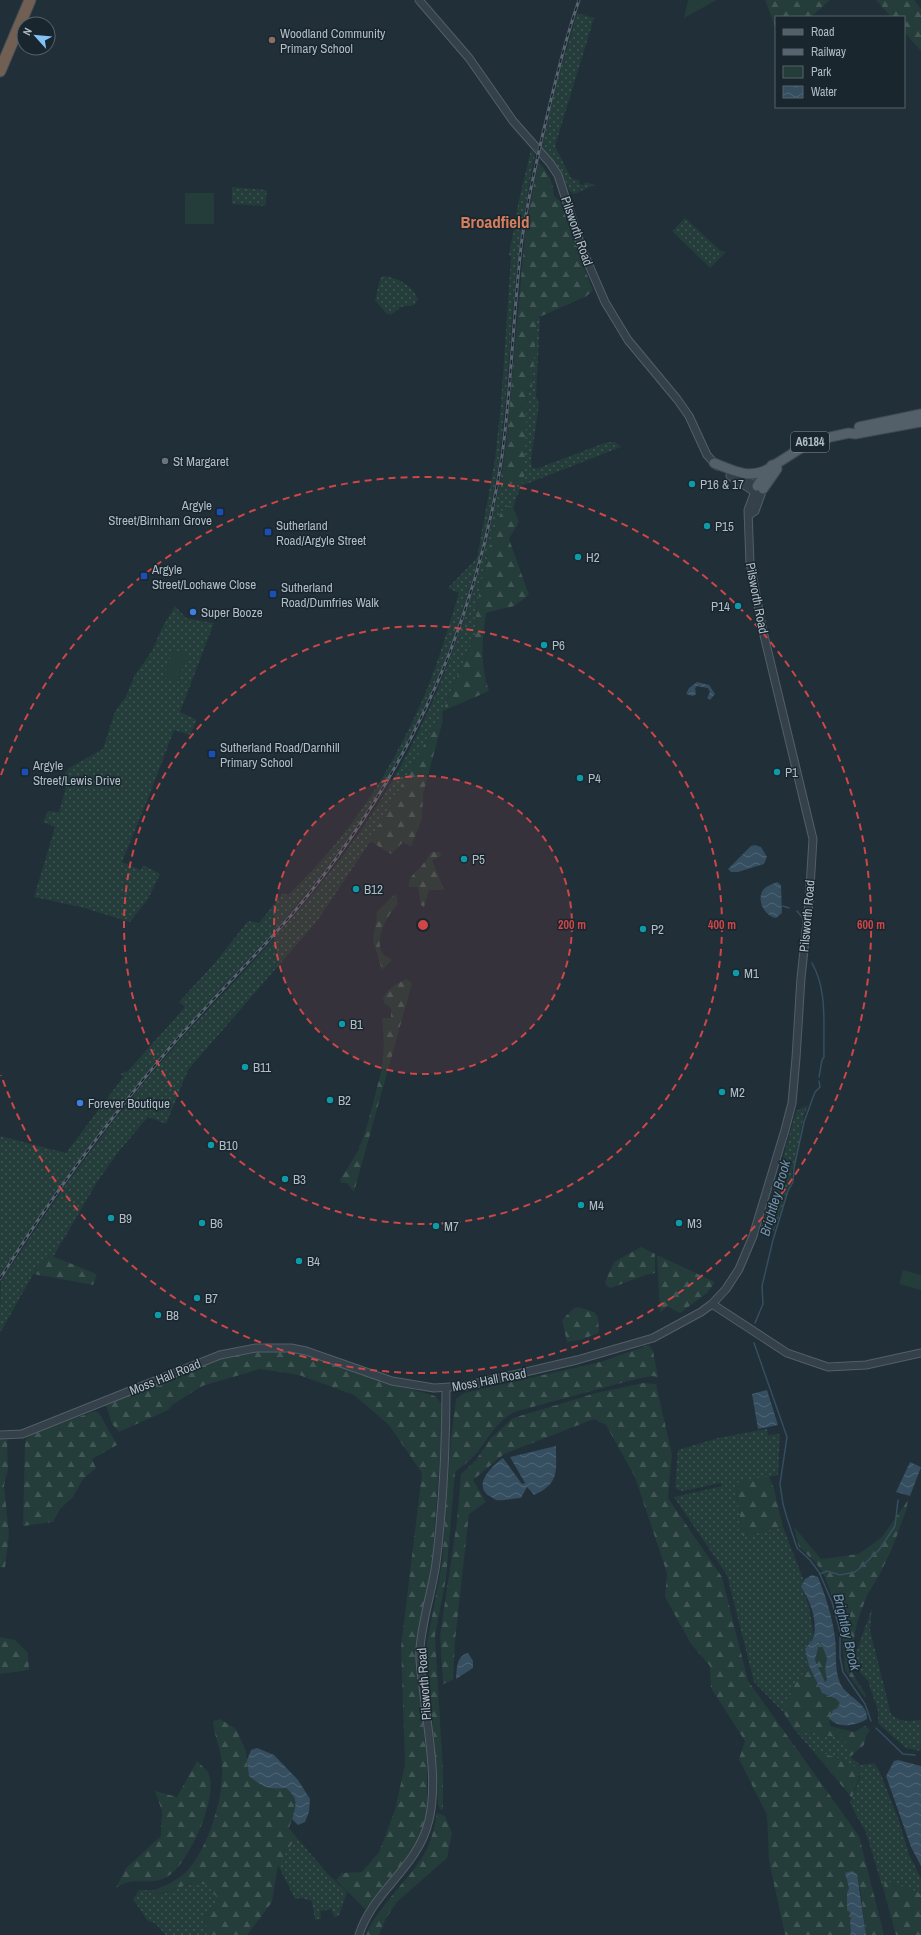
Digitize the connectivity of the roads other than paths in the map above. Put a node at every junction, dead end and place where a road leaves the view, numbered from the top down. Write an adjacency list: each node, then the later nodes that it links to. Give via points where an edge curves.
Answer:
1 (30, 0): 3 (highway)
2 (418, 0): 7 (street, Pilsworth Road, via 469,58 509,116 558,174 582,250 605,302 628,340 678,399)
3 (0, 71)
4 (921, 414): 6 (main road, A6184, via 853,428)
5 (921, 422): 6 (main road, A6184, via 855,434)
6 (849, 432): 8 (main road, A6184, via 812,441)
7 (714, 463): 8 (main road, via 747,474 757,474); 9 (street, Pilsworth Road)
8 (772, 466): 9 (main road, A6184)
9 (759, 490): 10 (street, Pilsworth Road, via 748,510 750,563 762,627 813,839 792,1103 786,1130 747,1251 726,1289)
10 (712, 1304): 11 (street, via 787,1353 828,1367 866,1366); 12 (street, Moss Hall Road, via 689,1320 653,1338 554,1366)
11 (921, 1353)
12 (446, 1388): 13 (street, Moss Hall Road, via 392,1381 291,1348 256,1348 220,1355 22,1434); 14 (street, Pilsworth Road, via 446,1438 436,1564 420,1649 431,1767 430,1815 426,1832 415,1855 372,1907)
13 (0, 1435)
14 (359, 1935)

